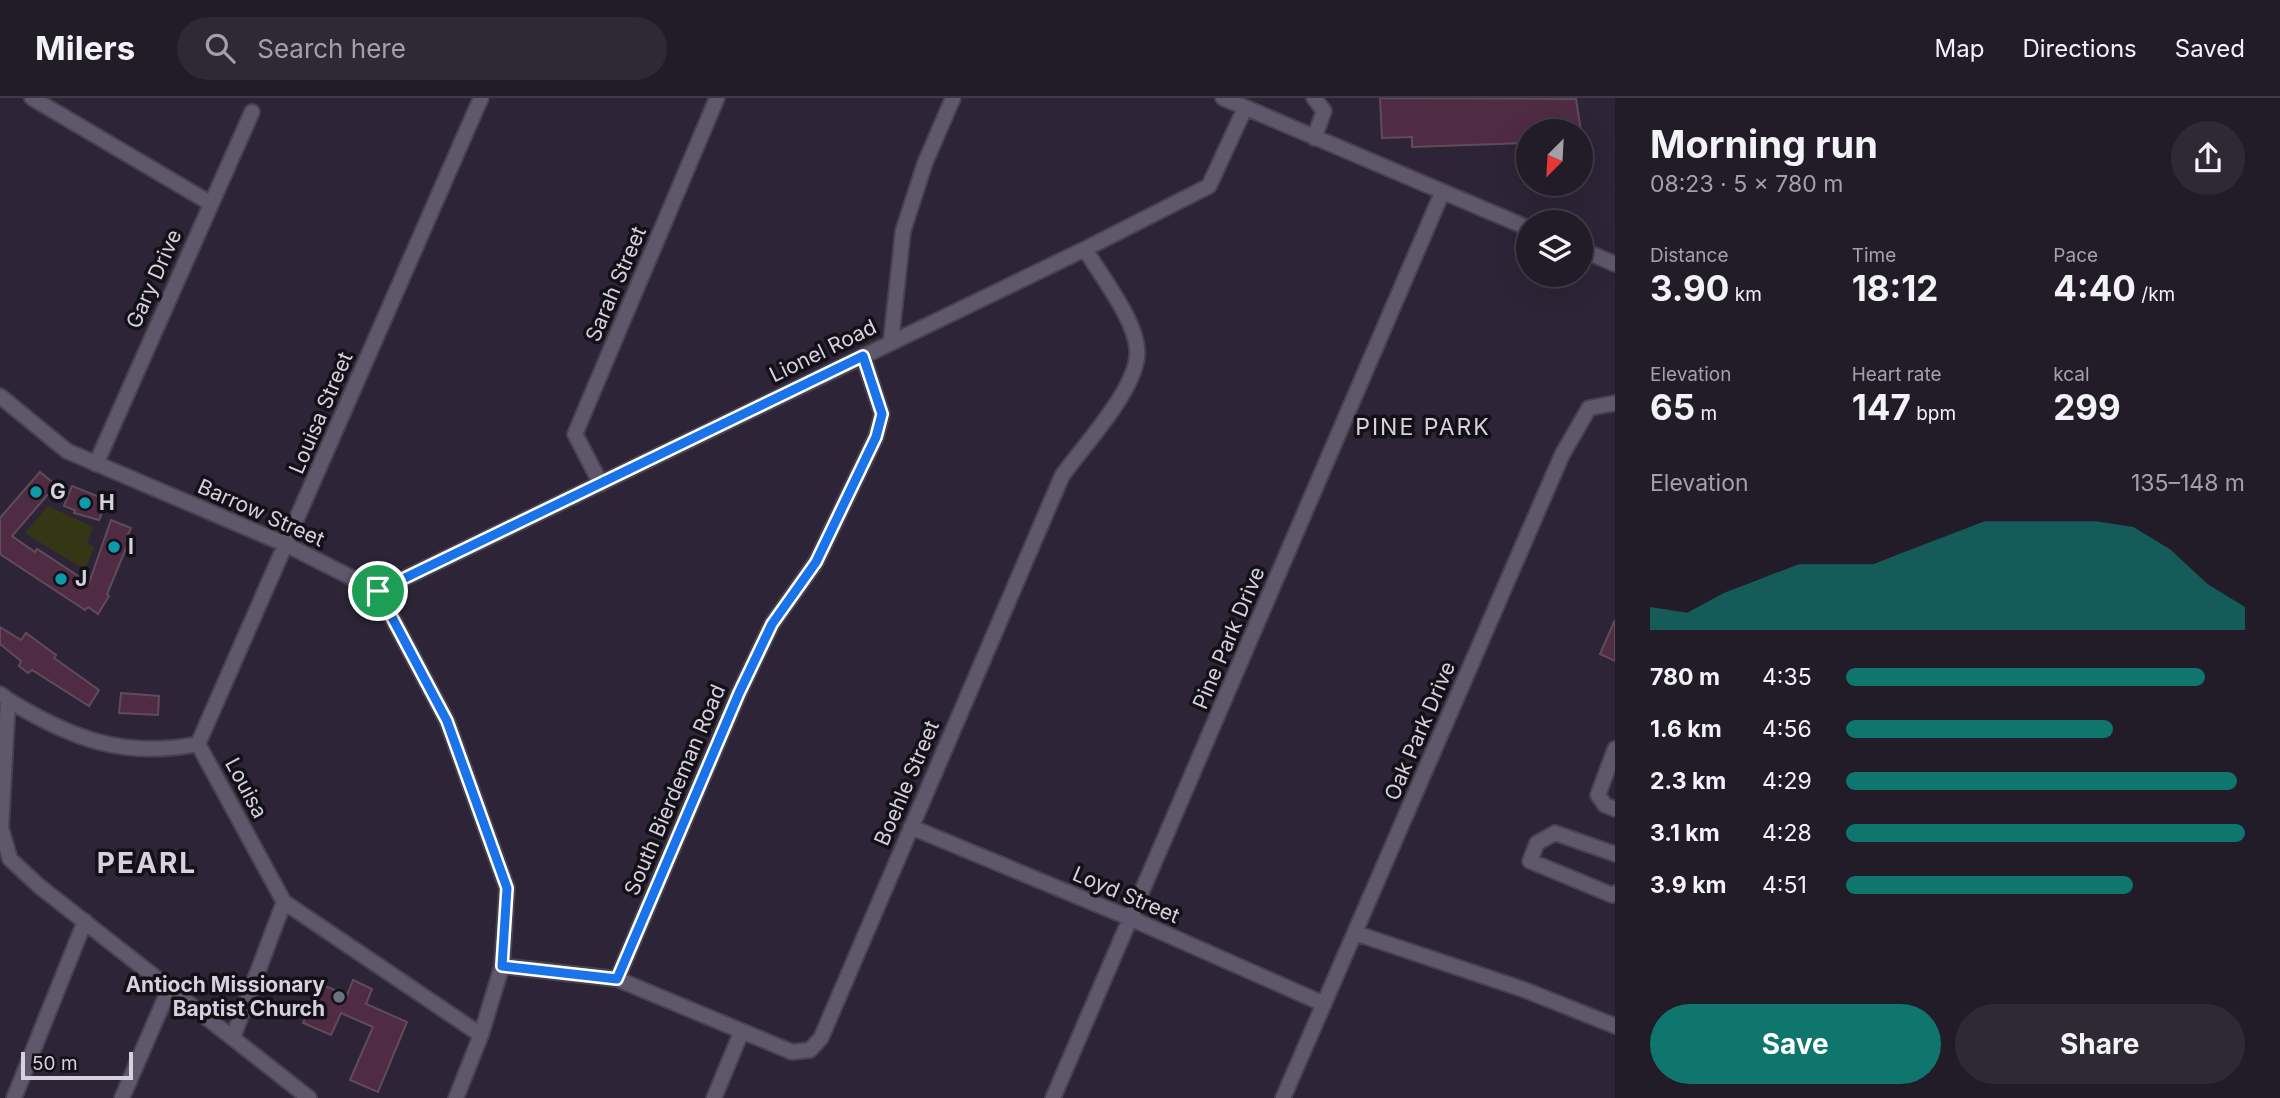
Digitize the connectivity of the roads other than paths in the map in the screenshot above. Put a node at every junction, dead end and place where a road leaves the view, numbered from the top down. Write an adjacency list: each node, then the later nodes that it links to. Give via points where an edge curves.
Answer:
1 (32, 98): 11 (street)
2 (481, 98): 22 (street, Louisa Street)
3 (717, 98): 21 (street, Sarah Street, via 575,435)
4 (954, 98): 16 (street, via 925,163 904,231)
5 (1223, 98): 7 (street)
6 (1314, 98): 9 (street, via 1324,111)
7 (1245, 108): 9 (street); 13 (street, Lionel Road, via 1209,186)
8 (252, 112): 11 (street, Gary Drive)
9 (1314, 138): 10 (street)
10 (1442, 193): 12 (street); 33 (street, Pine Park Drive)
11 (211, 203): 20 (street, Gary Drive)
12 (1516, 223)
13 (1085, 249): 16 (street, Lionel Road); 29 (street, Boehle Street, via 1131,327 1138,350 1133,374 1123,395 1062,476)
14 (1593, 255): 15 (street)
15 (1615, 264)
16 (891, 341): 17 (street, Lionel Road)
17 (863, 356): 21 (street, Lionel Road); 37 (street, South Bierdeman Road, via 882,414 876,437 816,562 772,624 739,693)
18 (0, 396): 20 (street, Barrow Street, via 67,451)
19 (1615, 403): 35 (street, Oak Park Drive, via 1589,408 1562,455)
20 (96, 464): 22 (street, Barrow Street)
21 (601, 484): 23 (street, Lionel Road)
22 (287, 545): 23 (street, Barrow Street); 25 (street, Louisa Street)
23 (378, 591): 36 (street, via 447,721 507,888)
24 (4, 697): 25 (street, Louisa, via 53,727 95,743 172,750); 34 (street, via 1,828 10,859)
25 (198, 744): 32 (street, Louisa)
26 (1615, 749): 27 (street)
27 (1611, 769): 28 (street, via 1598,795)
28 (1615, 809)
29 (911, 827): 33 (street, Loyd Street); 41 (street, Boehle Street, via 821,1038 810,1049 792,1052)
30 (1615, 854): 31 (street, via 1555,833 1537,843 1530,861)
31 (1615, 893)
32 (284, 902): 42 (street); 43 (street)
33 (1132, 919): 39 (street, Loyd Street); 49 (street, Pine Park Drive)
34 (85, 921): 38 (street); 44 (street)
35 (1355, 933): 39 (street, Oak Park Drive); 40 (street, via 1525,990)
36 (502, 966): 37 (street, Boehle Street); 42 (street)
37 (617, 979): 41 (street, Boehle Street)
38 (170, 987): 43 (street); 45 (street)
39 (1324, 1004): 50 (street, Oak Park Drive)
40 (1615, 1026)
41 (741, 1033): 48 (street)
42 (481, 1035): 47 (street)
43 (233, 1037): 46 (street)
44 (14, 1098)
45 (122, 1098)
46 (309, 1098)
47 (456, 1098)
48 (714, 1098)
49 (1053, 1098)
50 (1283, 1098)

